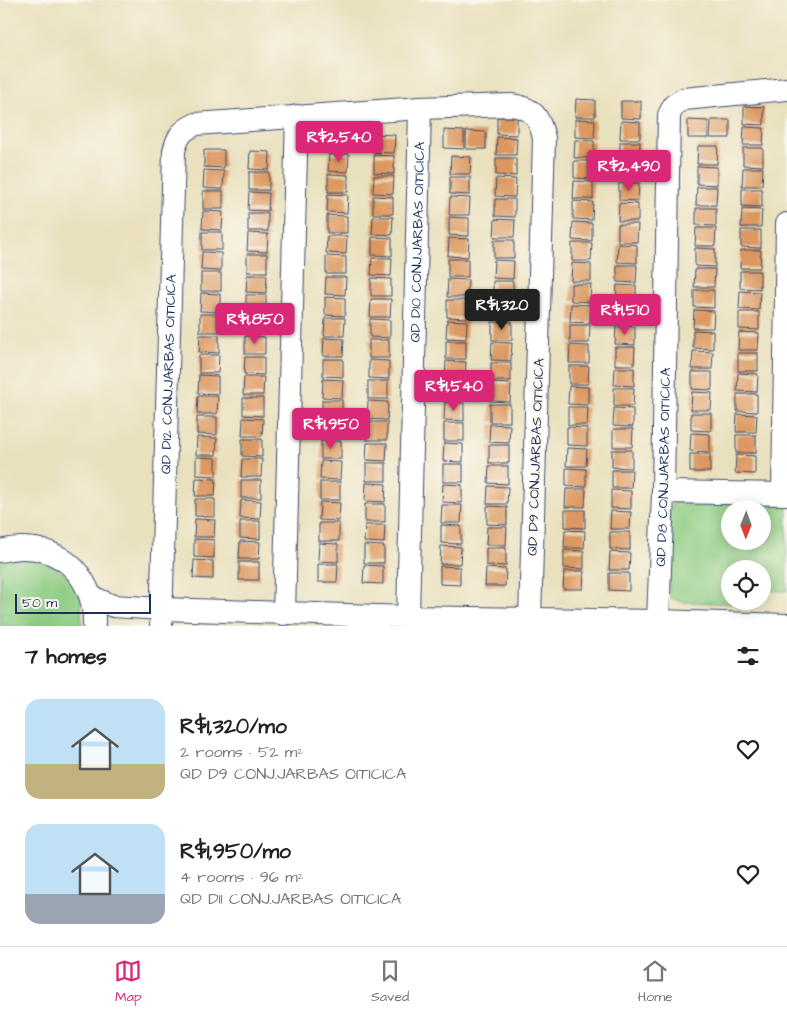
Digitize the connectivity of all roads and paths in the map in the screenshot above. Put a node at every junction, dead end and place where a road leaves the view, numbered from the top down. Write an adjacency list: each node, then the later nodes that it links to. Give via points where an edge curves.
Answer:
1 (787, 88): 5 (street, QD D8 CONJ.JARBAS OITICICA, via 684,99 674,105 670,115)
2 (420, 108): 3 (street); 10 (street, QD D10 CONJ.JARBAS OITICICA); 12 (street, QD D9 CONJ.JARBAS OITICICA, via 526,107 541,125 544,138)
3 (297, 116): 9 (street); 11 (street, QD D12 CONJ.JARBAS OITICICA, via 196,124 178,138 174,151)
4 (787, 224): 6 (street)
5 (663, 492): 6 (street); 13 (street, QD D8 CONJ.JARBAS OITICICA)
6 (785, 494)
7 (0, 551): 8 (street, via 27,547 55,554 78,572)
8 (92, 597): 11 (street, via 113,606); 15 (street)
9 (284, 614): 10 (street); 11 (street)
10 (408, 617): 12 (street)
11 (162, 618)
12 (530, 619): 13 (street)
13 (658, 620): 14 (street)
14 (787, 625)
15 (94, 626)

